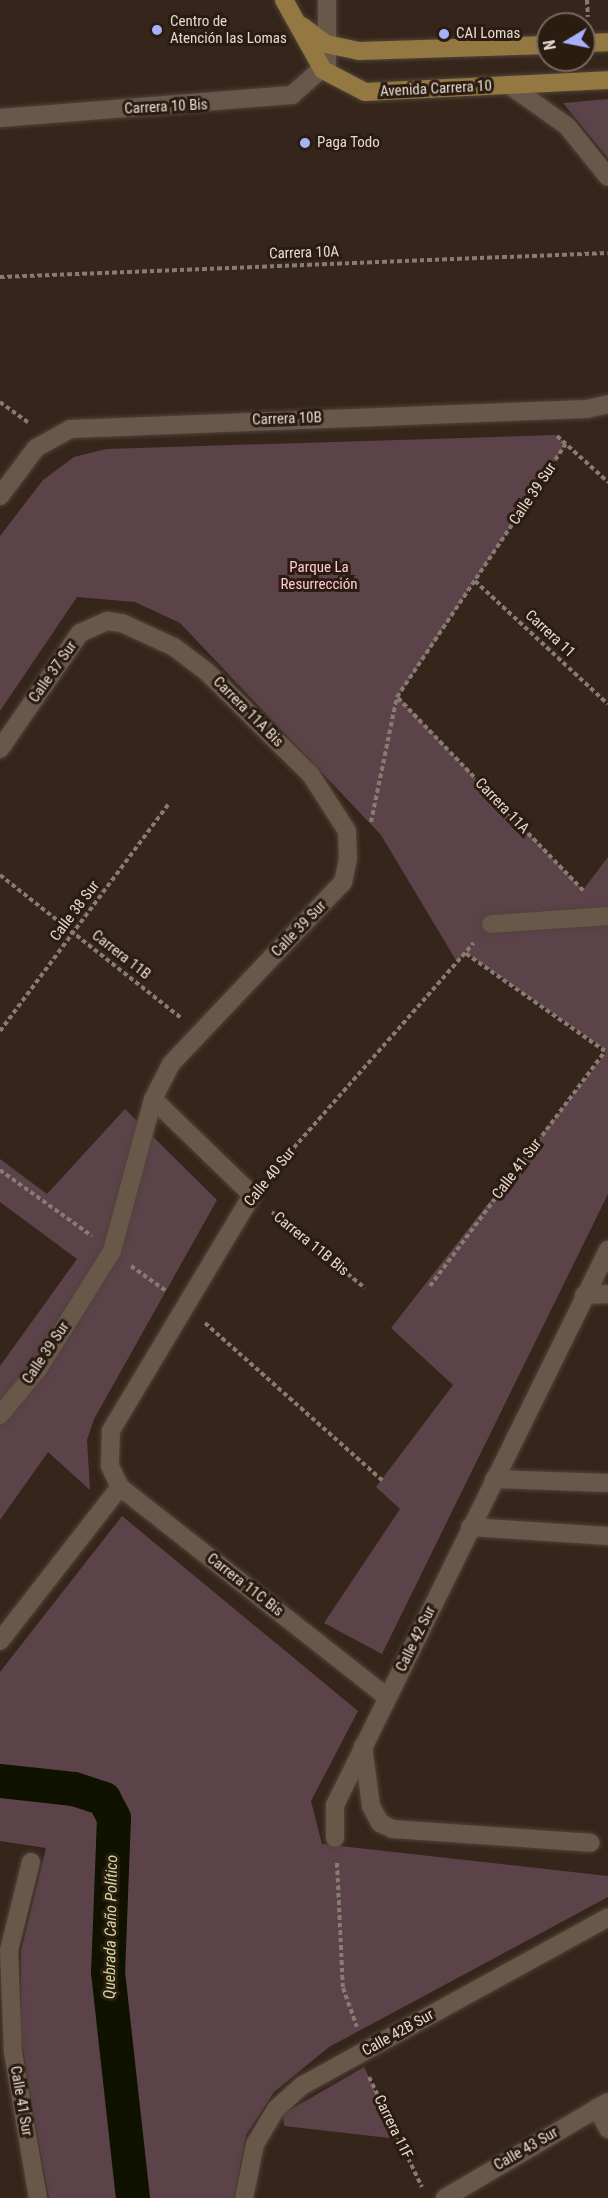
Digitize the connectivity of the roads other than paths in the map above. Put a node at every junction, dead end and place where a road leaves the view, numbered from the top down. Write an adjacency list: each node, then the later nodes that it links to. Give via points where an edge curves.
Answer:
1 (284, 0): 3 (main road)
2 (327, 1): 4 (street)
3 (299, 24): 4 (main road); 6 (main road)
4 (331, 45): 5 (main road, via 389,52); 6 (street)
5 (536, 46)
6 (323, 70): 8 (main road, Avenida Carrera 10, via 350,87 381,94); 9 (street, Carrera 10 Bis, via 306,88 276,100)
7 (608, 80): 8 (main road, Avenida Carrera 10)
8 (509, 86): 10 (street, via 567,126)
9 (0, 118)
10 (608, 177)
11 (608, 404): 12 (street, Carrera 10B, via 89,427 49,437)
12 (0, 496)
13 (122, 623): 14 (street, Calle 37 Sur, via 99,623 80,633); 15 (street, Carrera 11A Bis, via 174,647 205,670 311,774)
14 (0, 749)
15 (347, 831): 18 (street, Calle 39 Sur, via 343,882 199,1032 171,1065)
16 (608, 916): 17 (street)
17 (491, 924)
18 (153, 1099): 22 (street, Calle 39 Sur, via 112,1251 39,1368); 23 (street, Calle 40 Sur, via 252,1196 111,1431)
19 (608, 1250): 21 (street, Calle 42 Sur)
20 (608, 1294): 21 (street)
21 (584, 1295): 24 (street, Calle 42 Sur)
22 (0, 1415)
23 (110, 1466): 26 (street, Carrera 11C Bis)
24 (494, 1479): 25 (street); 27 (street, Calle 42 Sur)
25 (608, 1482)
26 (120, 1487): 29 (street); 30 (street, Carrera 11C Bis)
27 (470, 1527): 28 (street); 30 (street, Calle 42 Sur)
28 (608, 1536)
29 (0, 1641)
30 (387, 1697): 31 (street, Calle 42 Sur)
31 (363, 1746): 32 (street, Calle 42 Sur, via 335,1805); 33 (street, via 371,1806 380,1823 393,1829)
32 (335, 1838)
33 (591, 1843)
34 (31, 1862): 39 (street, Calle 41 Sur, via 9,1950 13,2052)
35 (608, 1917): 40 (street, Calle 42B Sur, via 303,2085 276,2109 255,2144)
36 (602, 2105): 37 (street); 38 (street, Calle 43 Sur)
37 (608, 2129)
38 (469, 2191): 41 (street, Calle 43 Sur)
39 (38, 2198)
40 (244, 2198)
41 (445, 2198)

